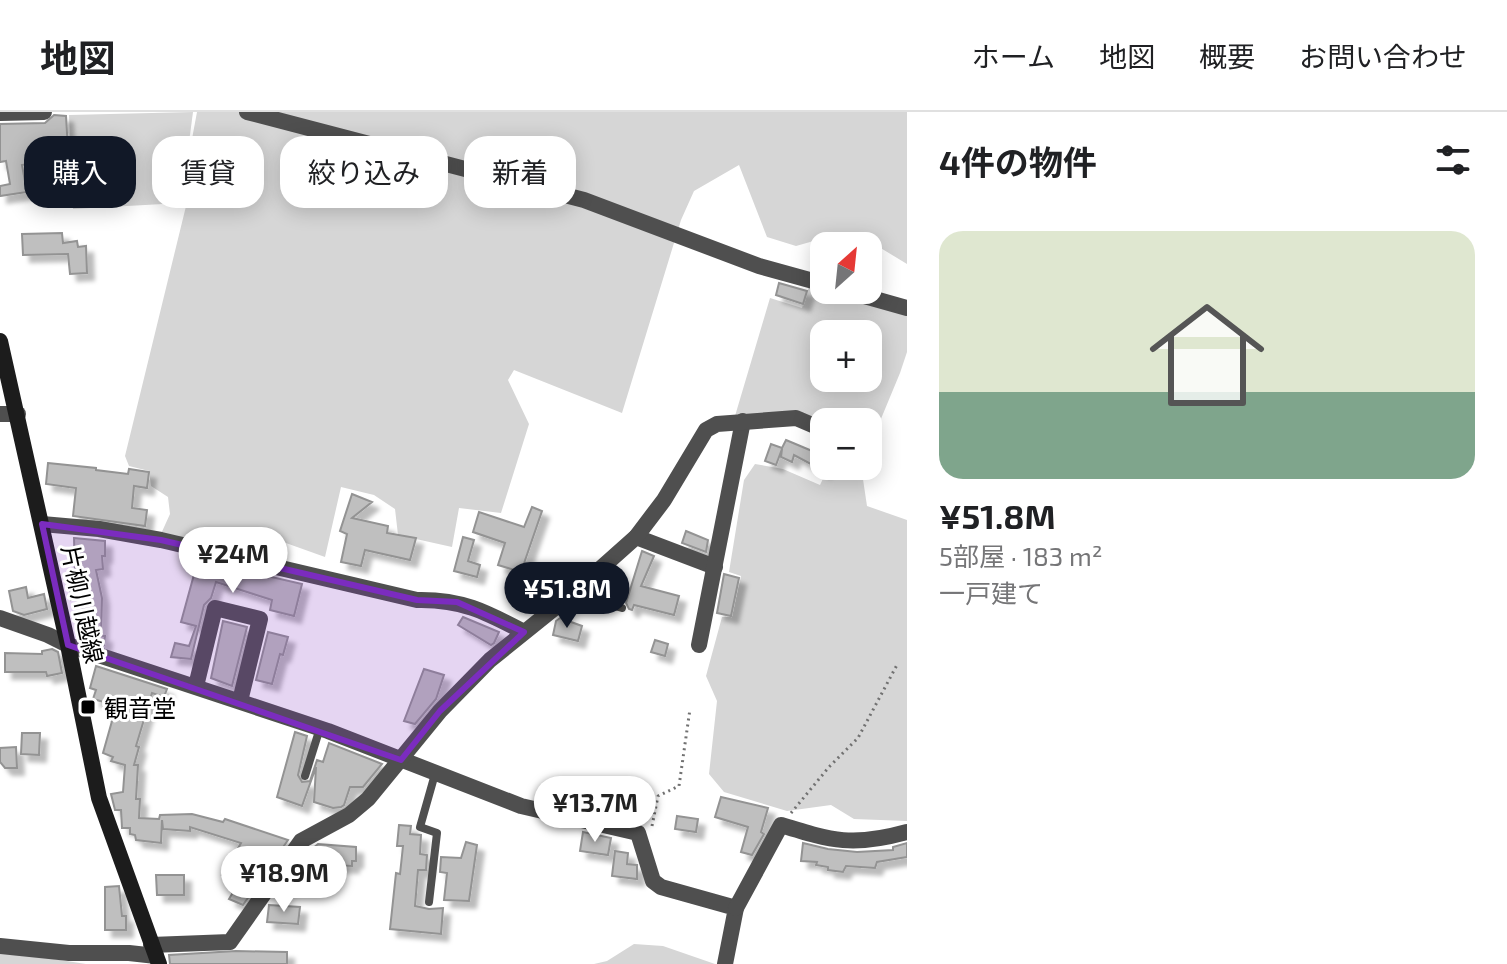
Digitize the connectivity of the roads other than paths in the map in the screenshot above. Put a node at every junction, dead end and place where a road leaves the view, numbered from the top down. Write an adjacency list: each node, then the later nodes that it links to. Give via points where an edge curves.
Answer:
1 (44, 112): 3 (street)
2 (247, 112): 4 (street, via 584,200)
3 (0, 113)
4 (810, 280)
5 (882, 301): 6 (street)
6 (907, 308)
7 (0, 341): 9 (main road, 片柳川越線)
8 (0, 414): 9 (street)
9 (18, 414): 12 (main road, 片柳川越線)
10 (743, 421): 11 (street, via 796,418); 13 (street, via 706,430); 14 (street)
11 (810, 424)
12 (42, 524): 18 (street, via 161,540 417,600 457,602); 19 (main road, 片柳川越線)
13 (636, 537): 14 (street); 15 (street)
14 (715, 567): 20 (street)
15 (572, 594): 16 (lane); 18 (street)
16 (622, 608)
17 (0, 618): 19 (street)
18 (524, 632): 24 (street, via 440,711)
19 (68, 645): 21 (street); 31 (main road, 片柳川越線, via 102,809)
20 (699, 645)
21 (196, 686): 22 (street); 22 (street, via 215,608 260,619)
22 (240, 701): 23 (street)
23 (320, 728): 24 (street); 26 (lane)
24 (401, 760): 25 (street); 31 (street, via 349,815 301,841 230,942)
25 (435, 774): 28 (lane, via 420,827 437,833); 29 (street, via 521,806 638,833 653,881)
26 (305, 776)
27 (907, 832): 29 (street, via 855,842 781,825)
28 (429, 902)
29 (736, 908): 32 (street)
30 (0, 946): 31 (street)
31 (155, 955)
32 (725, 964)

